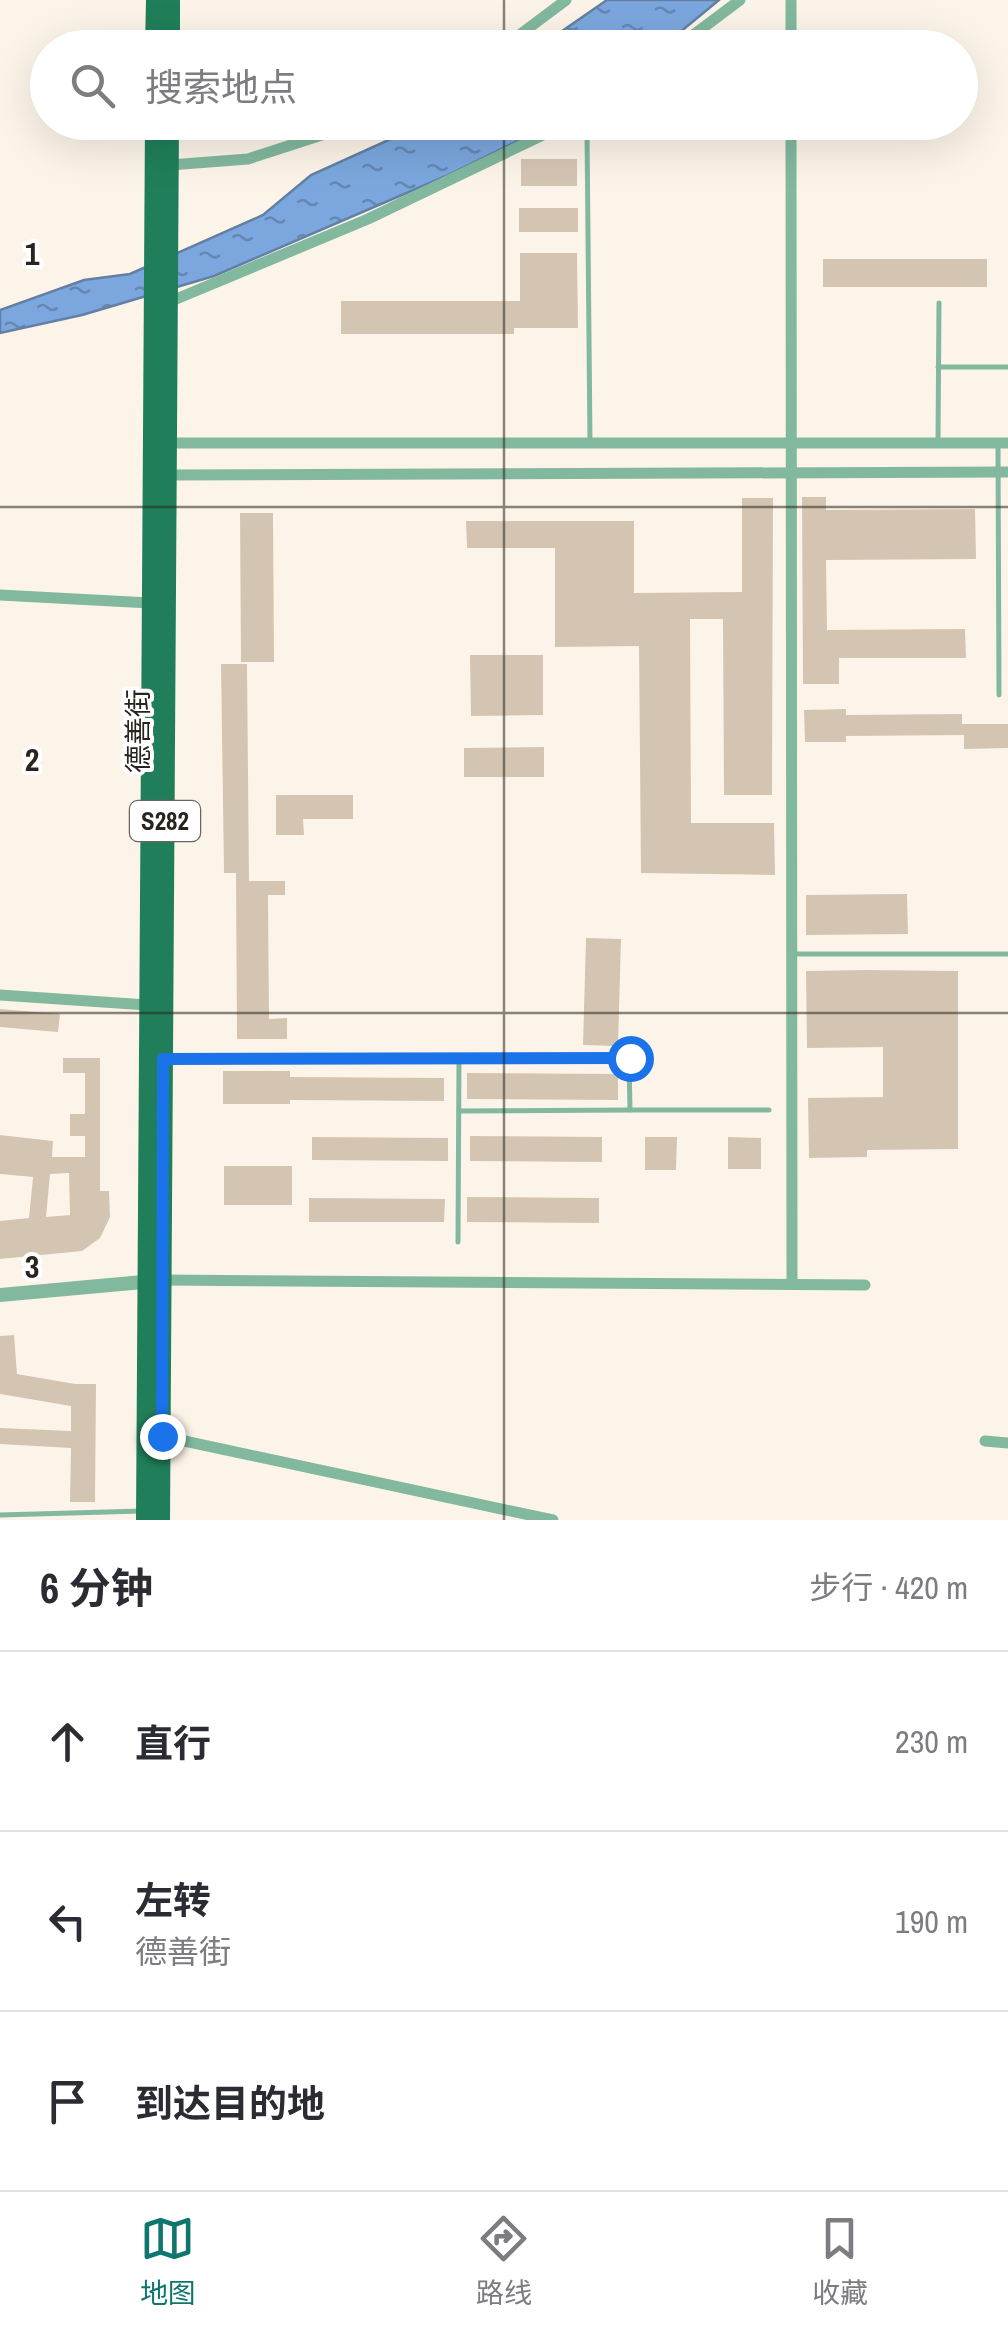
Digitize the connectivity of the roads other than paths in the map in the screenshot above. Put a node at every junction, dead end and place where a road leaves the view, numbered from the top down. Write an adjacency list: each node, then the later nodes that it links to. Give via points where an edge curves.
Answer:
1 (155, 0): 6 (main road)
2 (171, 0): 7 (main road)
3 (566, 0): 8 (street)
4 (740, 0): 9 (street)
5 (791, 0): 10 (street)
6 (154, 30)
7 (170, 30)
8 (526, 30)
9 (700, 30)
10 (791, 30)
11 (154, 140): 31 (main road, 德善街 / S282)
12 (170, 140): 17 (main road, 德善街 / S282)
13 (307, 140): 17 (street, via 248,159)
14 (533, 140): 18 (street, via 368,219)
15 (587, 140): 23 (lane)
16 (791, 140): 24 (street)
17 (170, 166): 18 (main road, 德善街 / S282)
18 (168, 302): 22 (main road, 德善街 / S282)
19 (939, 303): 20 (lane)
20 (938, 367): 21 (lane); 25 (lane)
21 (1008, 367)
22 (167, 443): 23 (street); 29 (main road, 德善街 / S282)
23 (590, 443): 24 (street)
24 (792, 443): 25 (street); 27 (street)
25 (938, 443): 26 (street)
26 (1003, 443): 28 (lane)
27 (792, 470): 28 (street); 29 (street); 33 (street)
28 (1003, 472): 32 (lane)
29 (167, 475): 38 (main road, 德善街 / S282)
30 (0, 595): 31 (street)
31 (150, 604): 36 (main road, 德善街 / S282)
32 (999, 696)
33 (792, 954): 34 (lane); 44 (street)
34 (1008, 954)
35 (0, 995): 36 (street)
36 (148, 1005): 43 (main road, 德善街 / S282)
37 (459, 1058): 38 (lane); 39 (lane, via 630,1058); 41 (lane)
38 (163, 1059): 43 (main road, 德善街 / S282)
39 (630, 1110): 40 (lane); 41 (lane)
40 (769, 1110)
41 (459, 1111): 42 (lane)
42 (458, 1242)
43 (154, 1281): 44 (street); 46 (street); 47 (main road, 德善街 / S282); 51 (main road, 德善街 / S282)
44 (792, 1284): 45 (street)
45 (865, 1285)
46 (0, 1295)
47 (162, 1436): 51 (main road, 德善街 / S282); 52 (street)
48 (985, 1442): 49 (street)
49 (1008, 1443)
50 (0, 1515): 51 (lane)
51 (150, 1517)
52 (553, 1520)

